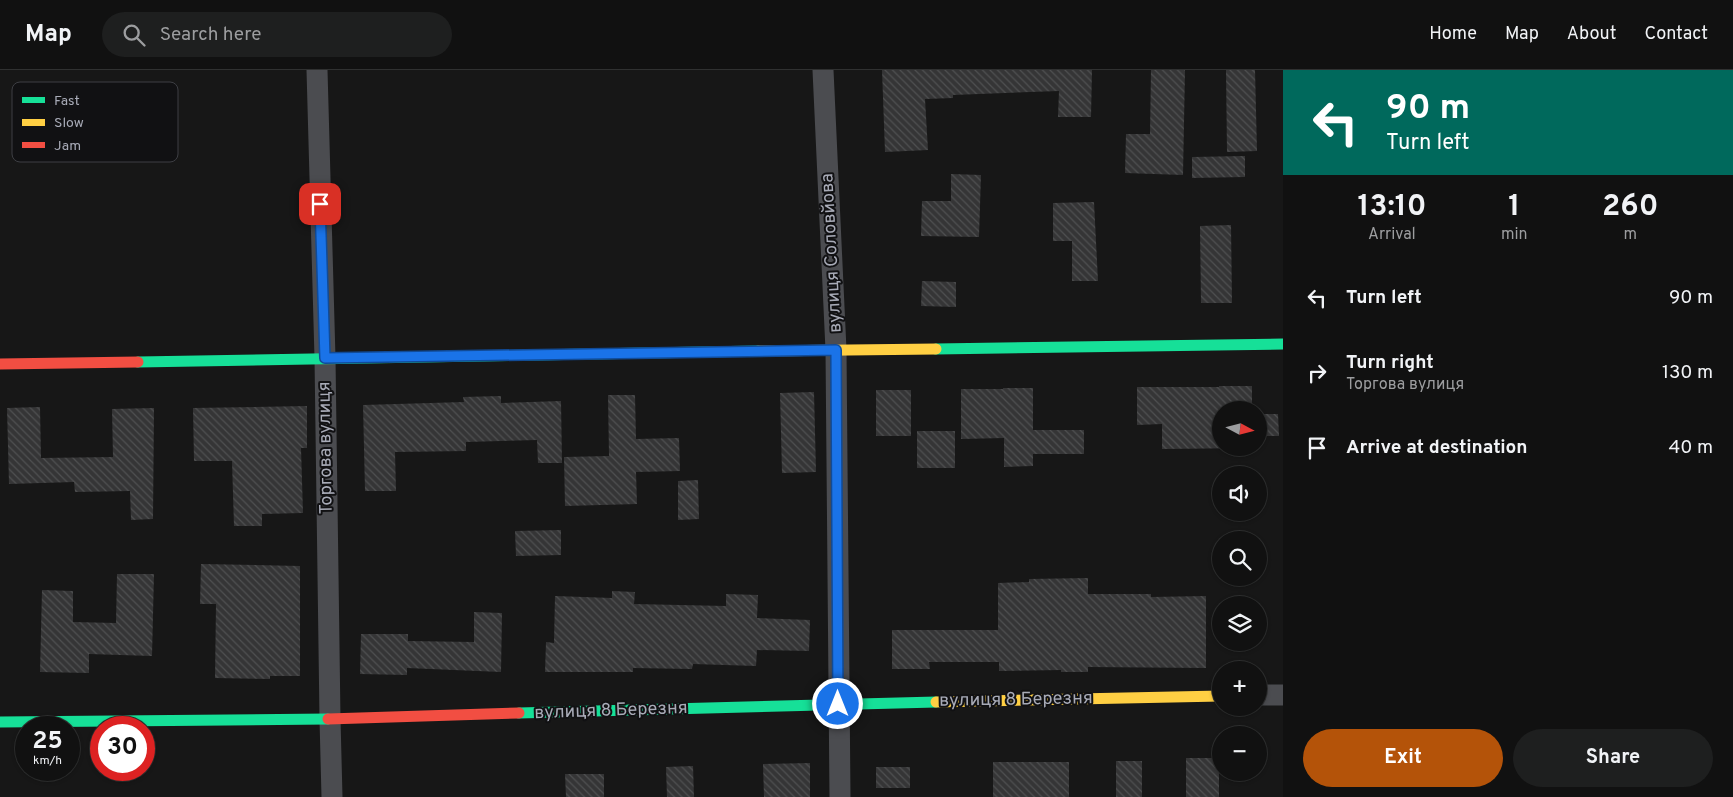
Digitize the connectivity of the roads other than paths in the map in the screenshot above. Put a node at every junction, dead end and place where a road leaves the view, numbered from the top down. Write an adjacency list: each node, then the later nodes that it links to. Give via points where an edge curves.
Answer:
1 (316, 70): 5 (street, Торгова вулиця)
2 (823, 70): 4 (street, вулиця Соловйова)
3 (1283, 344): 4 (street)
4 (836, 350): 5 (street); 10 (street, вулиця Соловйова)
5 (325, 358): 6 (street); 11 (street, Торгова вулиця)
6 (0, 364)
7 (1267, 695): 8 (street)
8 (1283, 695)
9 (1212, 696): 10 (street, вулиця 8 Березня)
10 (838, 704): 11 (street, вулиця 8 Березня); 14 (street, вулиця Соловйова)
11 (330, 719): 12 (street, вулиця 8 Березня); 13 (street, Торгова вулиця)
12 (0, 722)
13 (332, 797)
14 (840, 797)

